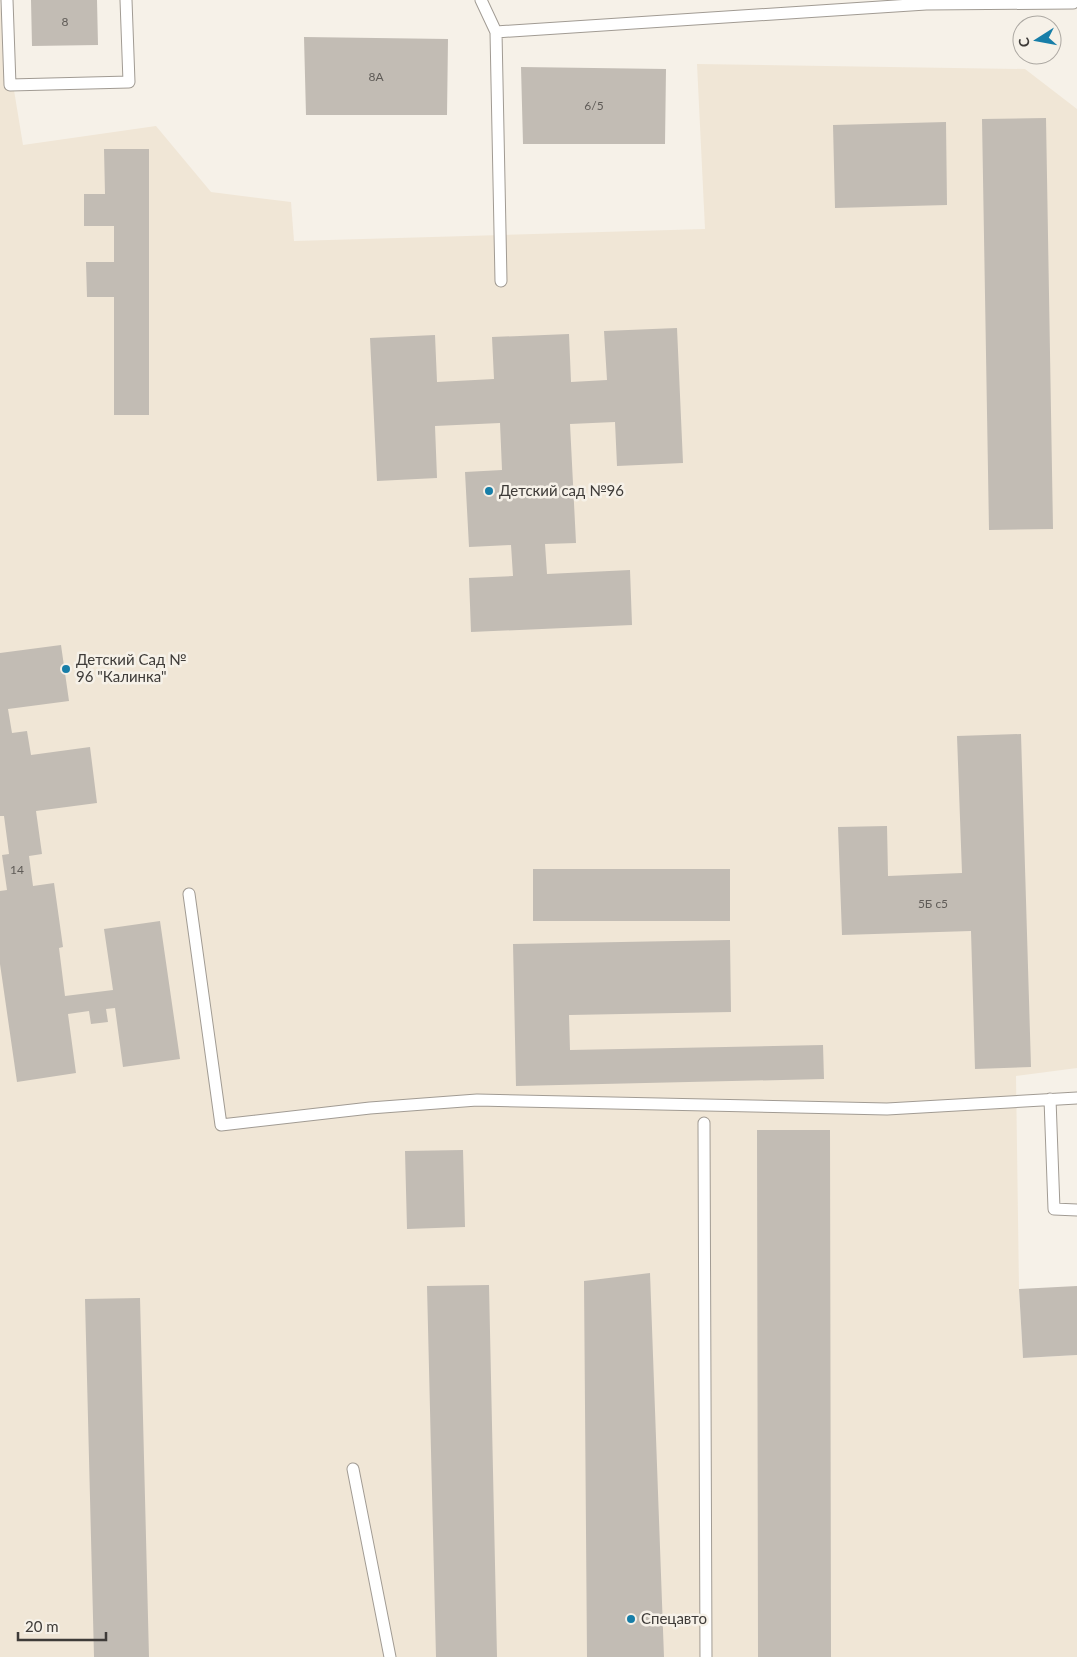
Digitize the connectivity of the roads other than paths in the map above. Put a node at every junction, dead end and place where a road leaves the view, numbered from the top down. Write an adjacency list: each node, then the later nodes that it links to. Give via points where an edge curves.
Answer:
1 (7, 0): 2 (lane, via 10,85 128,82)
2 (126, 0)
3 (481, 0): 6 (lane)
4 (1073, 0): 5 (lane, via 1074,3)
5 (926, 2): 6 (lane)
6 (496, 32): 7 (lane)
7 (501, 281)
8 (189, 894): 10 (lane, via 221,1125 477,1100 887,1109)
9 (1077, 1098): 10 (lane)
10 (1050, 1099): 12 (lane, via 1054,1209)
11 (704, 1123): 15 (lane)
12 (1077, 1210)
13 (353, 1469): 14 (lane)
14 (390, 1657)
15 (706, 1657)

